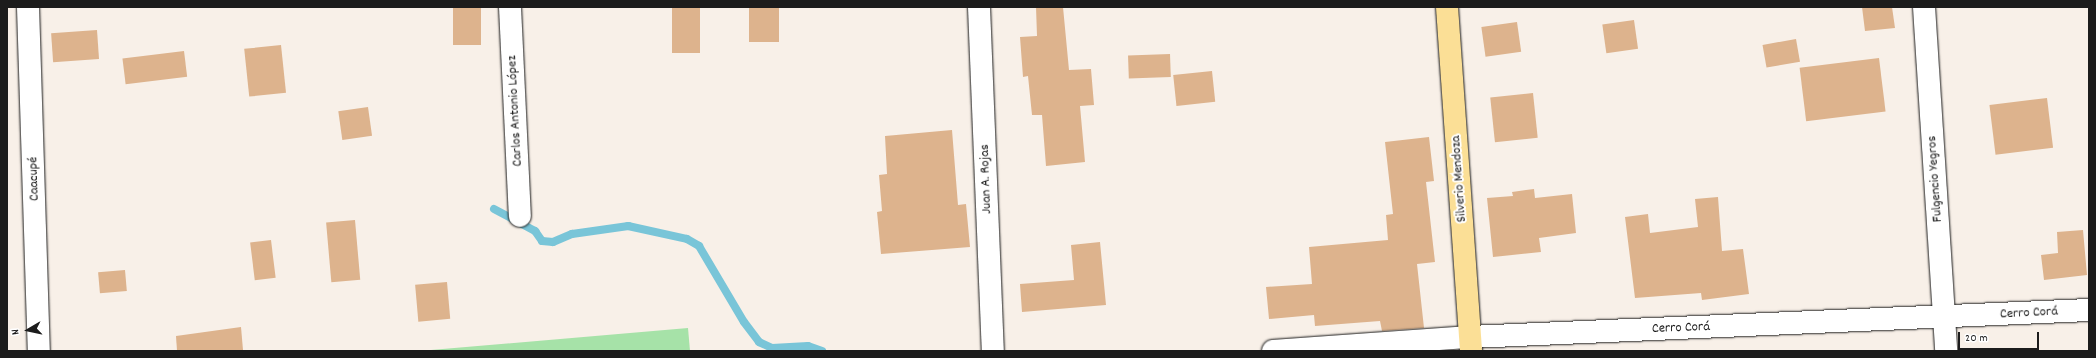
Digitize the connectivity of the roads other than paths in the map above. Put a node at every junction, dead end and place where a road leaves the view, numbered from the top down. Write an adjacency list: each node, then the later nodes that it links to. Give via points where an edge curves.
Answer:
1 (28, 7): 10 (street, Caacupé)
2 (510, 7): 6 (street, Carlos Antonio López)
3 (979, 7): 11 (street, Juan A. Rojas)
4 (1447, 7): 9 (highway, Silverio Mendoza)
5 (1924, 7): 8 (street, Fulgencio Yegros)
6 (520, 216)
7 (2089, 310): 8 (street, Cerro Corá)
8 (1944, 318): 9 (street, Cerro Corá); 13 (street, Fulgencio Yegros)
9 (1471, 344): 12 (street, Cerro Corá)
10 (39, 351)
11 (993, 351)
12 (1274, 351)
13 (1946, 351)

